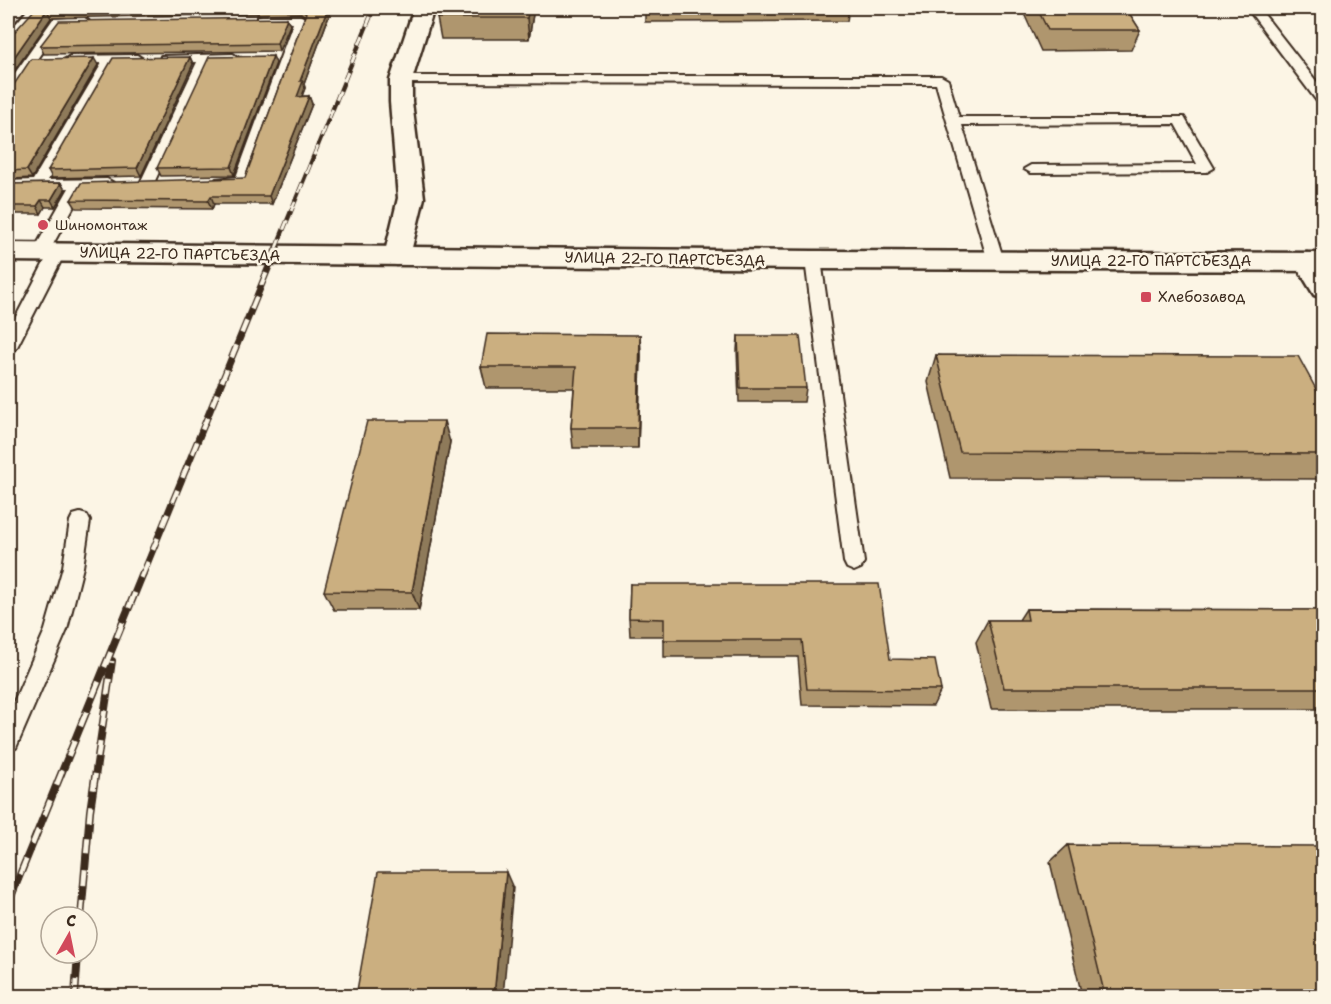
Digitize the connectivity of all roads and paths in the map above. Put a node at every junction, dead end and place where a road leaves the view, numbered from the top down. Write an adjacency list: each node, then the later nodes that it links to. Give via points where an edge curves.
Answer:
1 (16, 8): 5 (main road)
2 (65, 8): 8 (lane)
3 (424, 8): 13 (main road)
4 (1253, 8): 15 (lane)
5 (8, 17)
6 (254, 19): 18 (lane, via 300,19 280,57 242,182)
7 (92, 21): 8 (lane)
8 (57, 22): 12 (lane)
9 (252, 57): 10 (lane)
10 (205, 58): 11 (lane); 20 (lane, via 142,183)
11 (111, 59): 12 (lane); 19 (lane)
12 (41, 60): 14 (lane)
13 (401, 80): 16 (lane, via 941,80); 24 (main road, via 411,198)
14 (8, 92)
15 (1323, 101)
16 (954, 121): 17 (lane, via 1179,120 1207,168); 26 (lane)
17 (1031, 169)
18 (206, 182)
19 (39, 184): 20 (lane); 21 (lane)
20 (79, 184): 23 (lane)
21 (8, 185)
22 (8, 252): 23 (main road, УЛИЦА 22-ГО ПАРТСЪЕЗДА)
23 (49, 253): 24 (main road, УЛИЦА 22-ГО ПАРТСЪЕЗДА); 29 (lane)
24 (397, 256): 25 (main road, УЛИЦА 22-ГО ПАРТСЪЕЗДА)
25 (813, 260): 26 (main road, УЛИЦА 22-ГО ПАРТСЪЕЗДА); 31 (lane)
26 (996, 261): 27 (main road, УЛИЦА 22-ГО ПАРТСЪЕЗДА)
27 (1315, 262): 28 (main road)
28 (1323, 289)
29 (8, 347)
30 (81, 521): 32 (lane, via 56,630)
31 (854, 562)
32 (8, 740)

